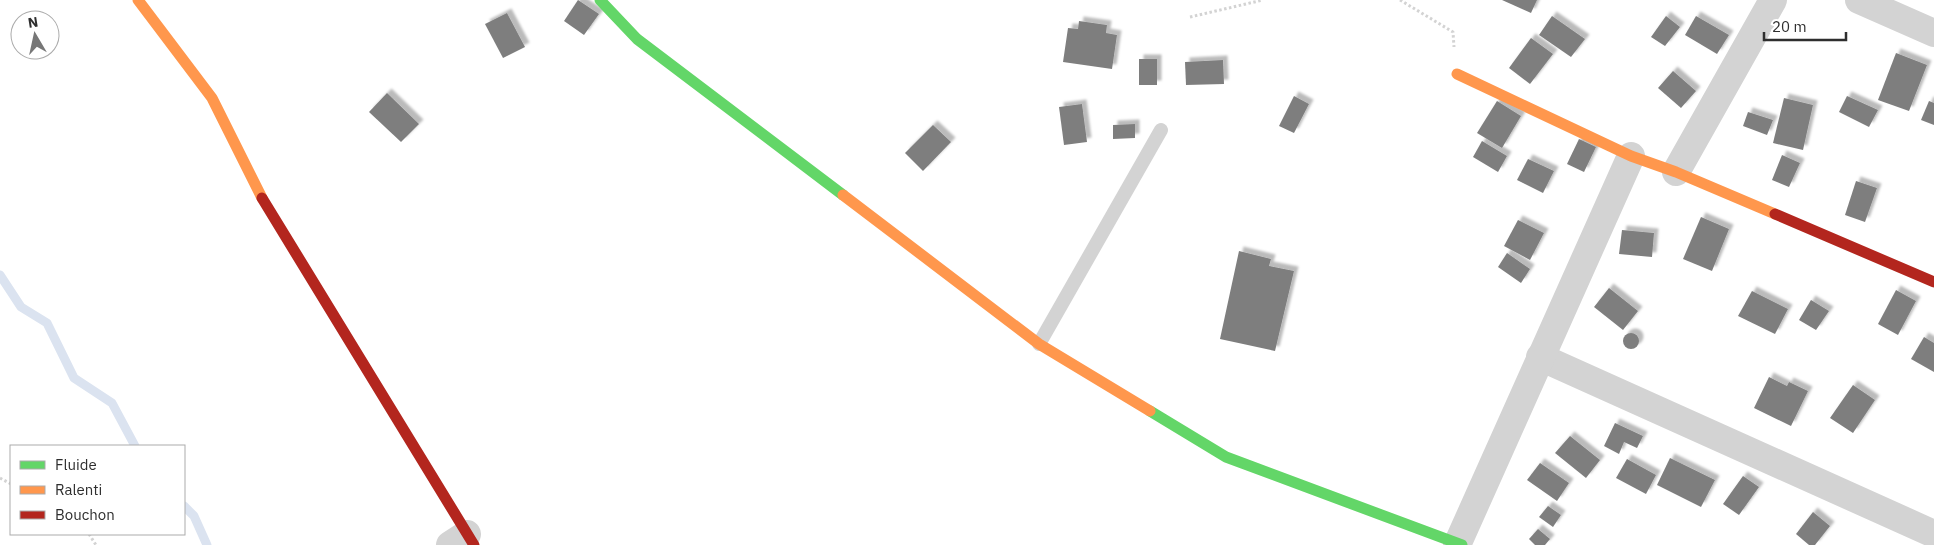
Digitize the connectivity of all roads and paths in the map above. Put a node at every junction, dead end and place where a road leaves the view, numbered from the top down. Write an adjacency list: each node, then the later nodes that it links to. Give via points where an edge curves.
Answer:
1 (138, 0): 17 (street, via 212,98 261,196)
2 (600, 0): 14 (street, via 637,39)
3 (1263, 0): 7 (path)
4 (1400, 0): 9 (path, via 1453,32)
5 (1773, 0): 12 (street)
6 (1859, 0): 8 (street)
7 (1190, 16)
8 (1934, 33)
9 (1457, 74): 11 (street)
10 (1161, 130): 14 (lane)
11 (1631, 156): 12 (street); 15 (street)
12 (1676, 172): 13 (street)
13 (1934, 282)
14 (1040, 344): 18 (street, via 1226,457)
15 (1540, 357): 16 (street); 18 (street)
16 (1934, 534): 19 (street)
17 (464, 541)
18 (1459, 544)
19 (1928, 545)

